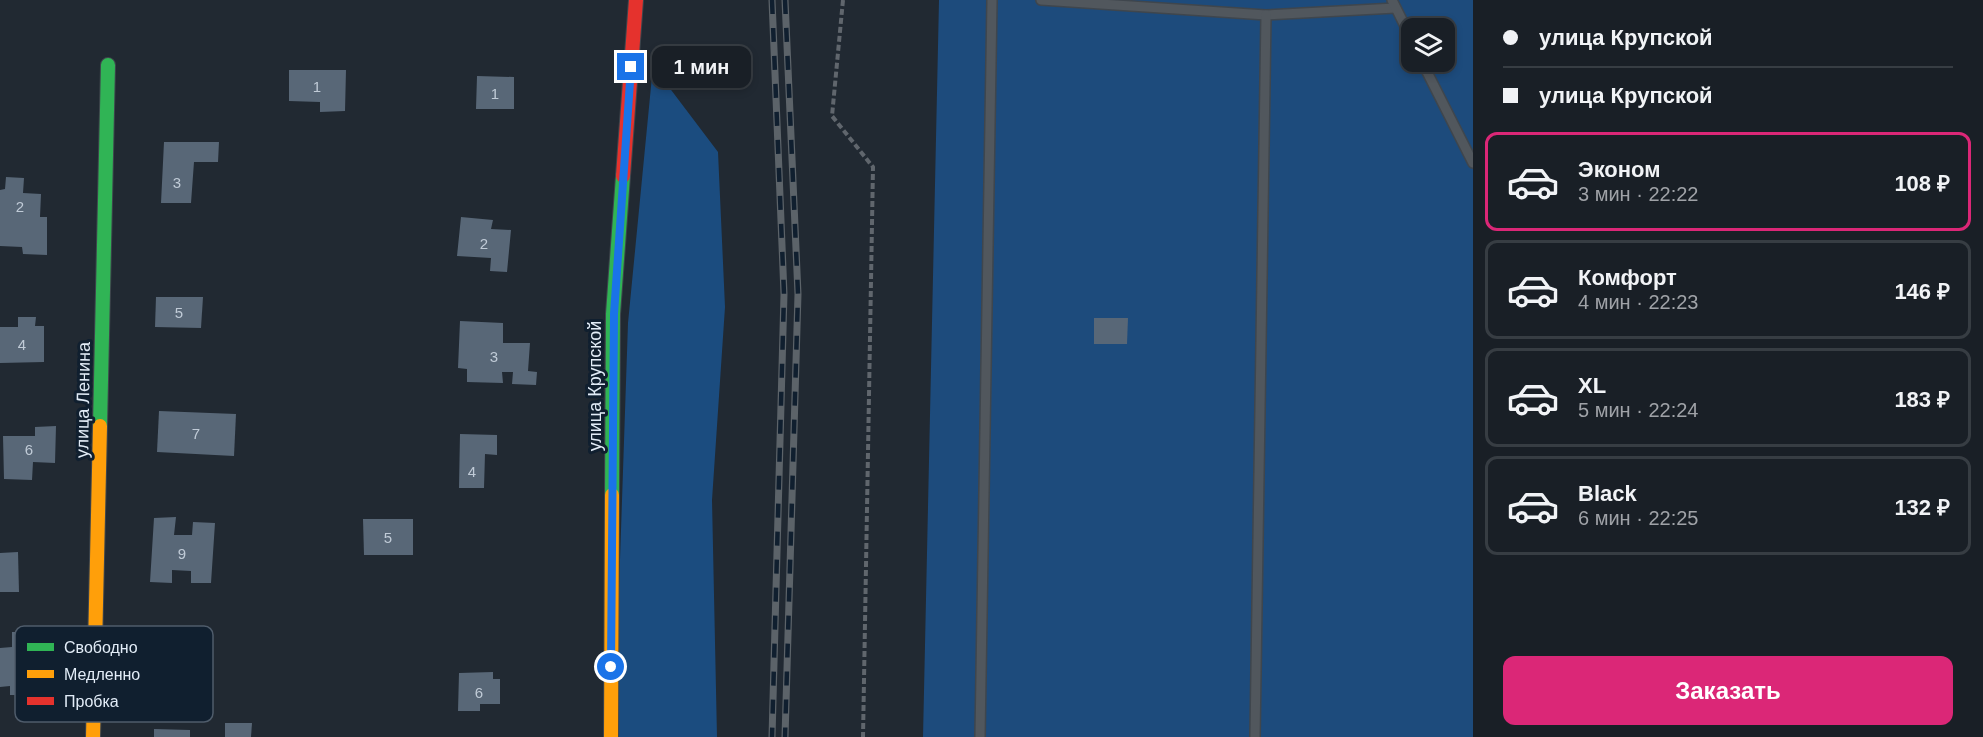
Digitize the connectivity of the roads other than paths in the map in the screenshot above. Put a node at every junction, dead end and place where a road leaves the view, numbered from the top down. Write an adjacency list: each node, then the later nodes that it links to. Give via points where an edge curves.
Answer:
1 (636, 0): 13 (street, улица Крупской, via 614,314)
2 (993, 0): 14 (lane)
3 (1041, 0): 5 (lane)
4 (1394, 4): 5 (lane); 6 (lane)
5 (1266, 15): 15 (lane)
6 (1401, 18)
7 (108, 65): 10 (street, улица Ленина)
8 (1427, 72): 9 (lane)
9 (1473, 163)
10 (95, 626)
11 (93, 722): 12 (street, улица Ленина)
12 (93, 737)
13 (610, 737)
14 (980, 737)
15 (1255, 737)

